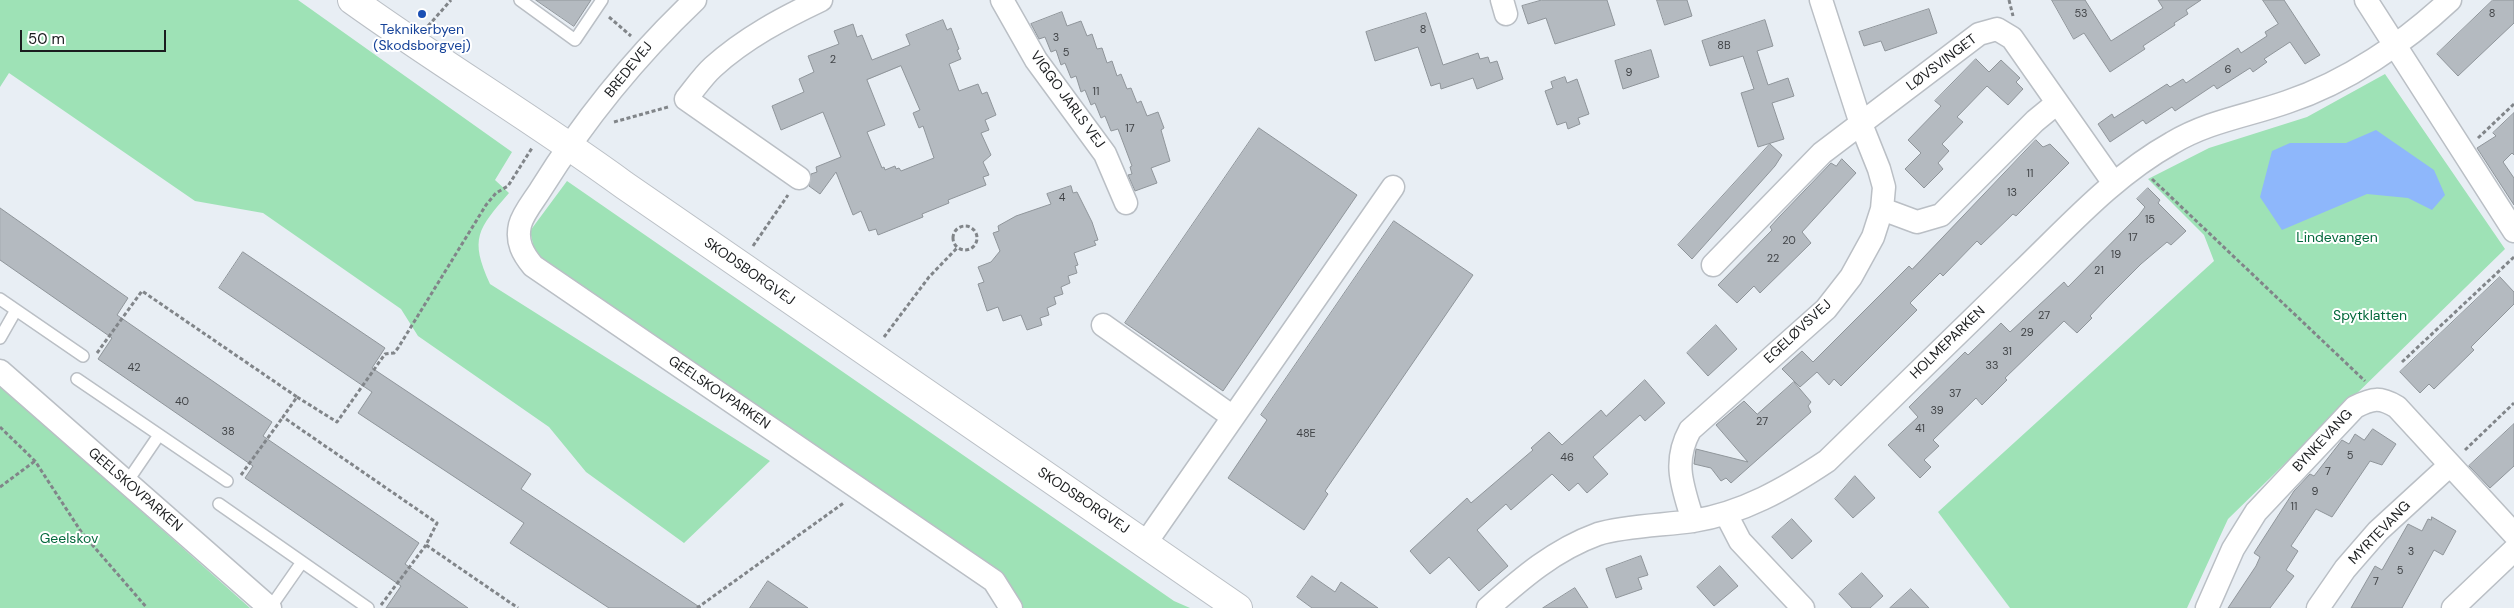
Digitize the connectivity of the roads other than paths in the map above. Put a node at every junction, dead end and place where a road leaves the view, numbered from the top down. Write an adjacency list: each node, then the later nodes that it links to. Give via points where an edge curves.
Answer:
1 (352, 0): 13 (street, SKODSBORGVEJ, via 413,44)
2 (520, 0): 9 (lane, via 575,40)
3 (695, 0): 13 (street, BREDEVEJ, via 646,49)
4 (821, 0): 14 (street, via 746,41 712,67 686,99)
5 (1002, 0): 17 (street, VIGGO JARLS VEJ, via 1036,60 1106,154)
6 (1821, 0): 12 (street, EGELØVSVEJ)
7 (2366, 0): 10 (street)
8 (2450, 0): 10 (street, HOLMEPARKEN)
9 (599, 3)
10 (2396, 45): 15 (street, HOLMEPARKEN, via 2335,81 2288,102 2214,122 2173,142); 19 (street)
11 (2057, 103): 12 (street, LØVSVINGET, via 2012,38 1997,29 1979,34); 15 (street, LØVSVINGET); 18 (street, via 1941,215 1917,222)
12 (1861, 124): 18 (street, EGELØVSVEJ, via 1884,187); 20 (street, via 1822,153)
13 (569, 145): 37 (street, SKODSBORGVEJ); 42 (street, GEELSKOVPARKEN, via 520,223 519,239 523,254 533,266 994,580)
14 (799, 178)
15 (2113, 182): 34 (street, HOLMEPARKEN, via 1827,461 1793,484)
16 (1393, 188): 28 (street)
17 (1126, 203)
18 (1882, 209): 35 (street, EGELØVSVEJ, via 1873,237 1852,277 1826,309 1690,430 1681,446 1680,462)
19 (2514, 231)
20 (1713, 265)
21 (0, 299): 22 (lane)
22 (16, 310): 24 (lane); 25 (lane)
23 (1103, 325): 28 (street)
24 (0, 338)
25 (83, 356)
26 (0, 371): 32 (street, GEELSKOVPARKEN)
27 (77, 379): 29 (lane)
28 (1233, 417): 37 (street)
29 (158, 435): 31 (lane); 32 (lane)
30 (2450, 465): 36 (street); 46 (street, BYNKEVANG, via 2397,407 2383,399 2355,407 2256,512 2233,549); 47 (street, MYRTEVANG, via 2378,531 2345,569)
31 (227, 481)
32 (126, 482): 40 (street, GEELSKOVPARKEN)
33 (219, 504): 39 (lane)
34 (1726, 514): 35 (street, HOLMEPARKEN); 45 (street, via 1740,541)
35 (1693, 521): 44 (street, HOLMEPARKEN, via 1600,534 1564,548 1532,569)
36 (2514, 534)
37 (1146, 544): 43 (street, SKODSBORGVEJ)
38 (2514, 550): 48 (street)
39 (302, 562): 40 (lane); 41 (lane)
40 (270, 608)
41 (368, 608)
42 (1011, 608)
43 (1238, 608)
44 (1488, 608)
45 (1803, 608)
46 (2207, 608)
47 (2318, 608)
48 (2454, 608)

